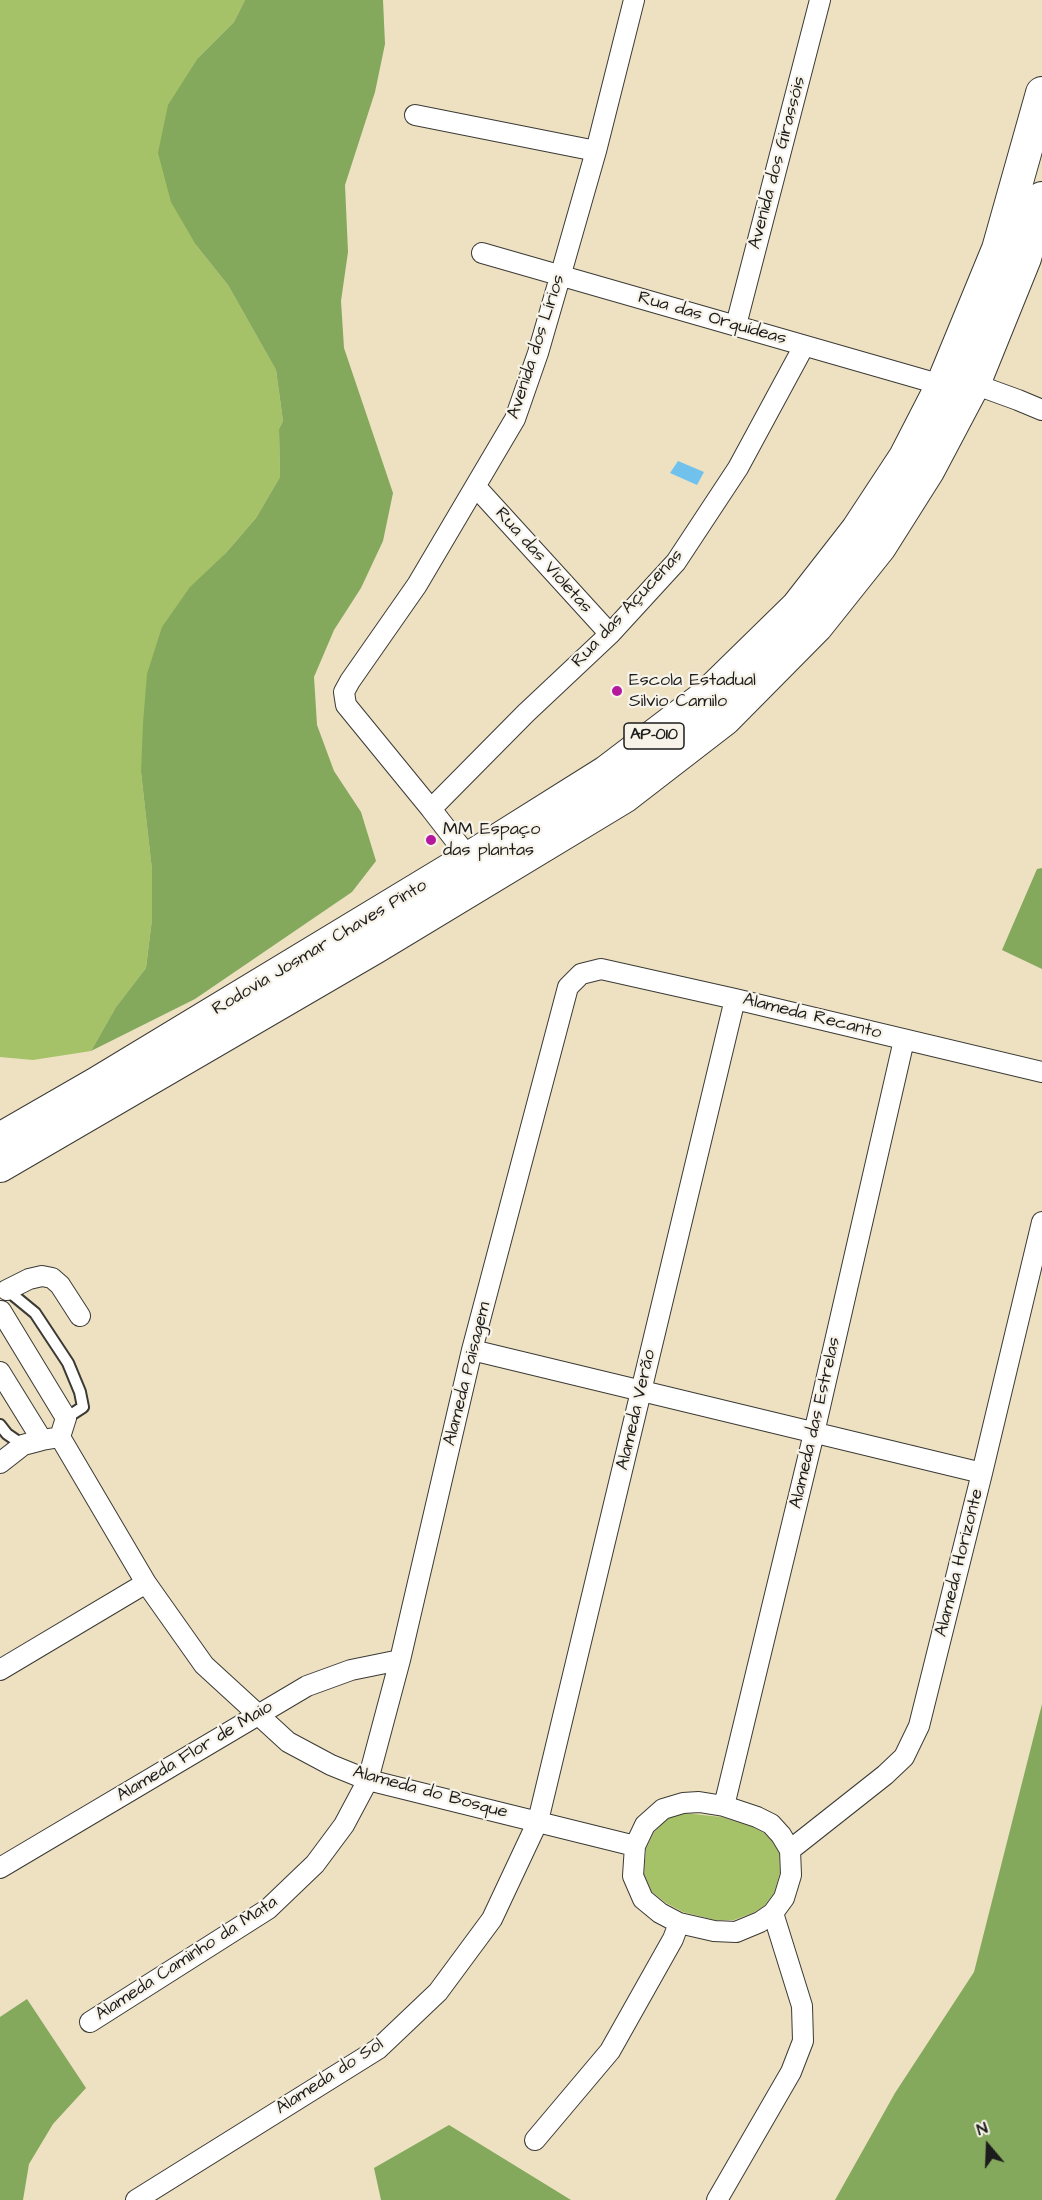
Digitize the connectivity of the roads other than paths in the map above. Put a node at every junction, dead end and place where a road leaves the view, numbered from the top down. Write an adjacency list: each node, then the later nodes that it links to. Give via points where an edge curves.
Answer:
1 (634, 0): 5 (street, Avenida dos Lírios)
2 (820, 0): 9 (street, Avenida dos Girassóis)
3 (1042, 93): 12 (main road, Rodovia Josmar Chaves Pinto / AP-010, via 998,249)
4 (415, 115): 5 (street)
5 (596, 151): 8 (street, Avenida dos Lírios)
6 (1042, 198): 11 (main road, Rodovia Josmar Chaves Pinto / AP-010, via 1025,258)
7 (482, 254): 8 (street, Rua das Orquídeas)
8 (560, 276): 9 (street, Rua das Orquídeas); 14 (street, Avenida dos Lírios, via 515,419)
9 (736, 325): 10 (street, Rua das Orquídeas)
10 (804, 346): 12 (street, Rua das Orquídeas); 15 (street, Rua das Açucenas, via 738,468 682,552)
11 (974, 384): 13 (street); 18 (main road, Rodovia Josmar Chaves Pinto / AP-010, via 928,471 880,547 817,626 724,719 624,796)
12 (942, 385): 17 (main road, Rodovia Josmar Chaves Pinto / AP-010, via 905,457 875,503 796,607 706,696 606,772)
13 (1042, 410)
14 (476, 488): 15 (street, Rua das Violetas); 16 (street, Avenida dos Lírios, via 417,585 344,692 346,705)
15 (610, 634): 16 (street, Rua das Açucenas)
16 (431, 809): 17 (street)
17 (468, 858): 18 (main road, Rodovia Josmar Chaves Pinto / AP-010)
18 (368, 934): 23 (main road, Rodovia Josmar Chaves Pinto / AP-010); 24 (main road, Rodovia Josmar Chaves Pinto / AP-010)
19 (581, 974): 20 (street, Alameda Recanto, via 601,969); 29 (street, Alameda Paisagem, via 568,987)
20 (735, 999): 21 (street, Alameda Recanto); 31 (street, Alameda Verão)
21 (904, 1040): 22 (street, Alameda Recanto); 34 (street, Alameda das Estrelas)
22 (1042, 1072)
23 (0, 1139)
24 (0, 1166)
25 (1042, 1222): 37 (street, Alameda Horizonte)
26 (3, 1284): 27 (street); 28 (street, via 42,1276 52,1278); 32 (lane, via 35,1313 68,1363 83,1407)
27 (1, 1311): 32 (street)
28 (80, 1316)
29 (472, 1350): 31 (street); 39 (street, Alameda Paisagem)
30 (0, 1372): 35 (street, Alameda do Bosque)
31 (641, 1391): 34 (street); 44 (street, Alameda Verão)
32 (66, 1418): 35 (street)
33 (0, 1425): 35 (lane, via 7,1434)
34 (814, 1433): 37 (street); 43 (street, Alameda das Estrelas)
35 (42, 1441): 36 (street); 38 (street, Alameda do Bosque)
36 (0, 1463)
37 (982, 1473): 46 (street, Alameda Horizonte, via 919,1726 904,1757)
38 (146, 1583): 40 (street); 41 (street, Alameda do Bosque, via 204,1665)
39 (400, 1660): 41 (street, Alameda Flor de Maio, via 307,1686); 42 (street, Alameda Paisagem)
40 (0, 1670)
41 (258, 1714): 42 (street, Alameda do Bosque, via 288,1742 331,1766); 47 (street, Alameda Flor de Maio)
42 (368, 1780): 44 (street, Alameda do Bosque); 50 (street, Alameda Caminho da Mata, via 344,1825 315,1864 268,1909)
43 (724, 1806): 45 (street, via 699,1802 663,1809 645,1825); 46 (street, via 771,1824)
44 (538, 1821): 45 (street, Alameda do Bosque); 52 (street, Alameda do Sol, via 492,1919 438,1992 404,2025 378,2049)
45 (635, 1846): 49 (street, via 633,1876 643,1899)
46 (790, 1850): 48 (street, via 791,1875 784,1898)
47 (0, 1868)
48 (773, 1912): 49 (street, via 736,1932); 53 (street, via 801,2006 803,2041 791,2072)
49 (679, 1923): 51 (street, via 610,2051)
50 (90, 2022)
51 (535, 2140)
52 (136, 2200)
53 (717, 2200)

